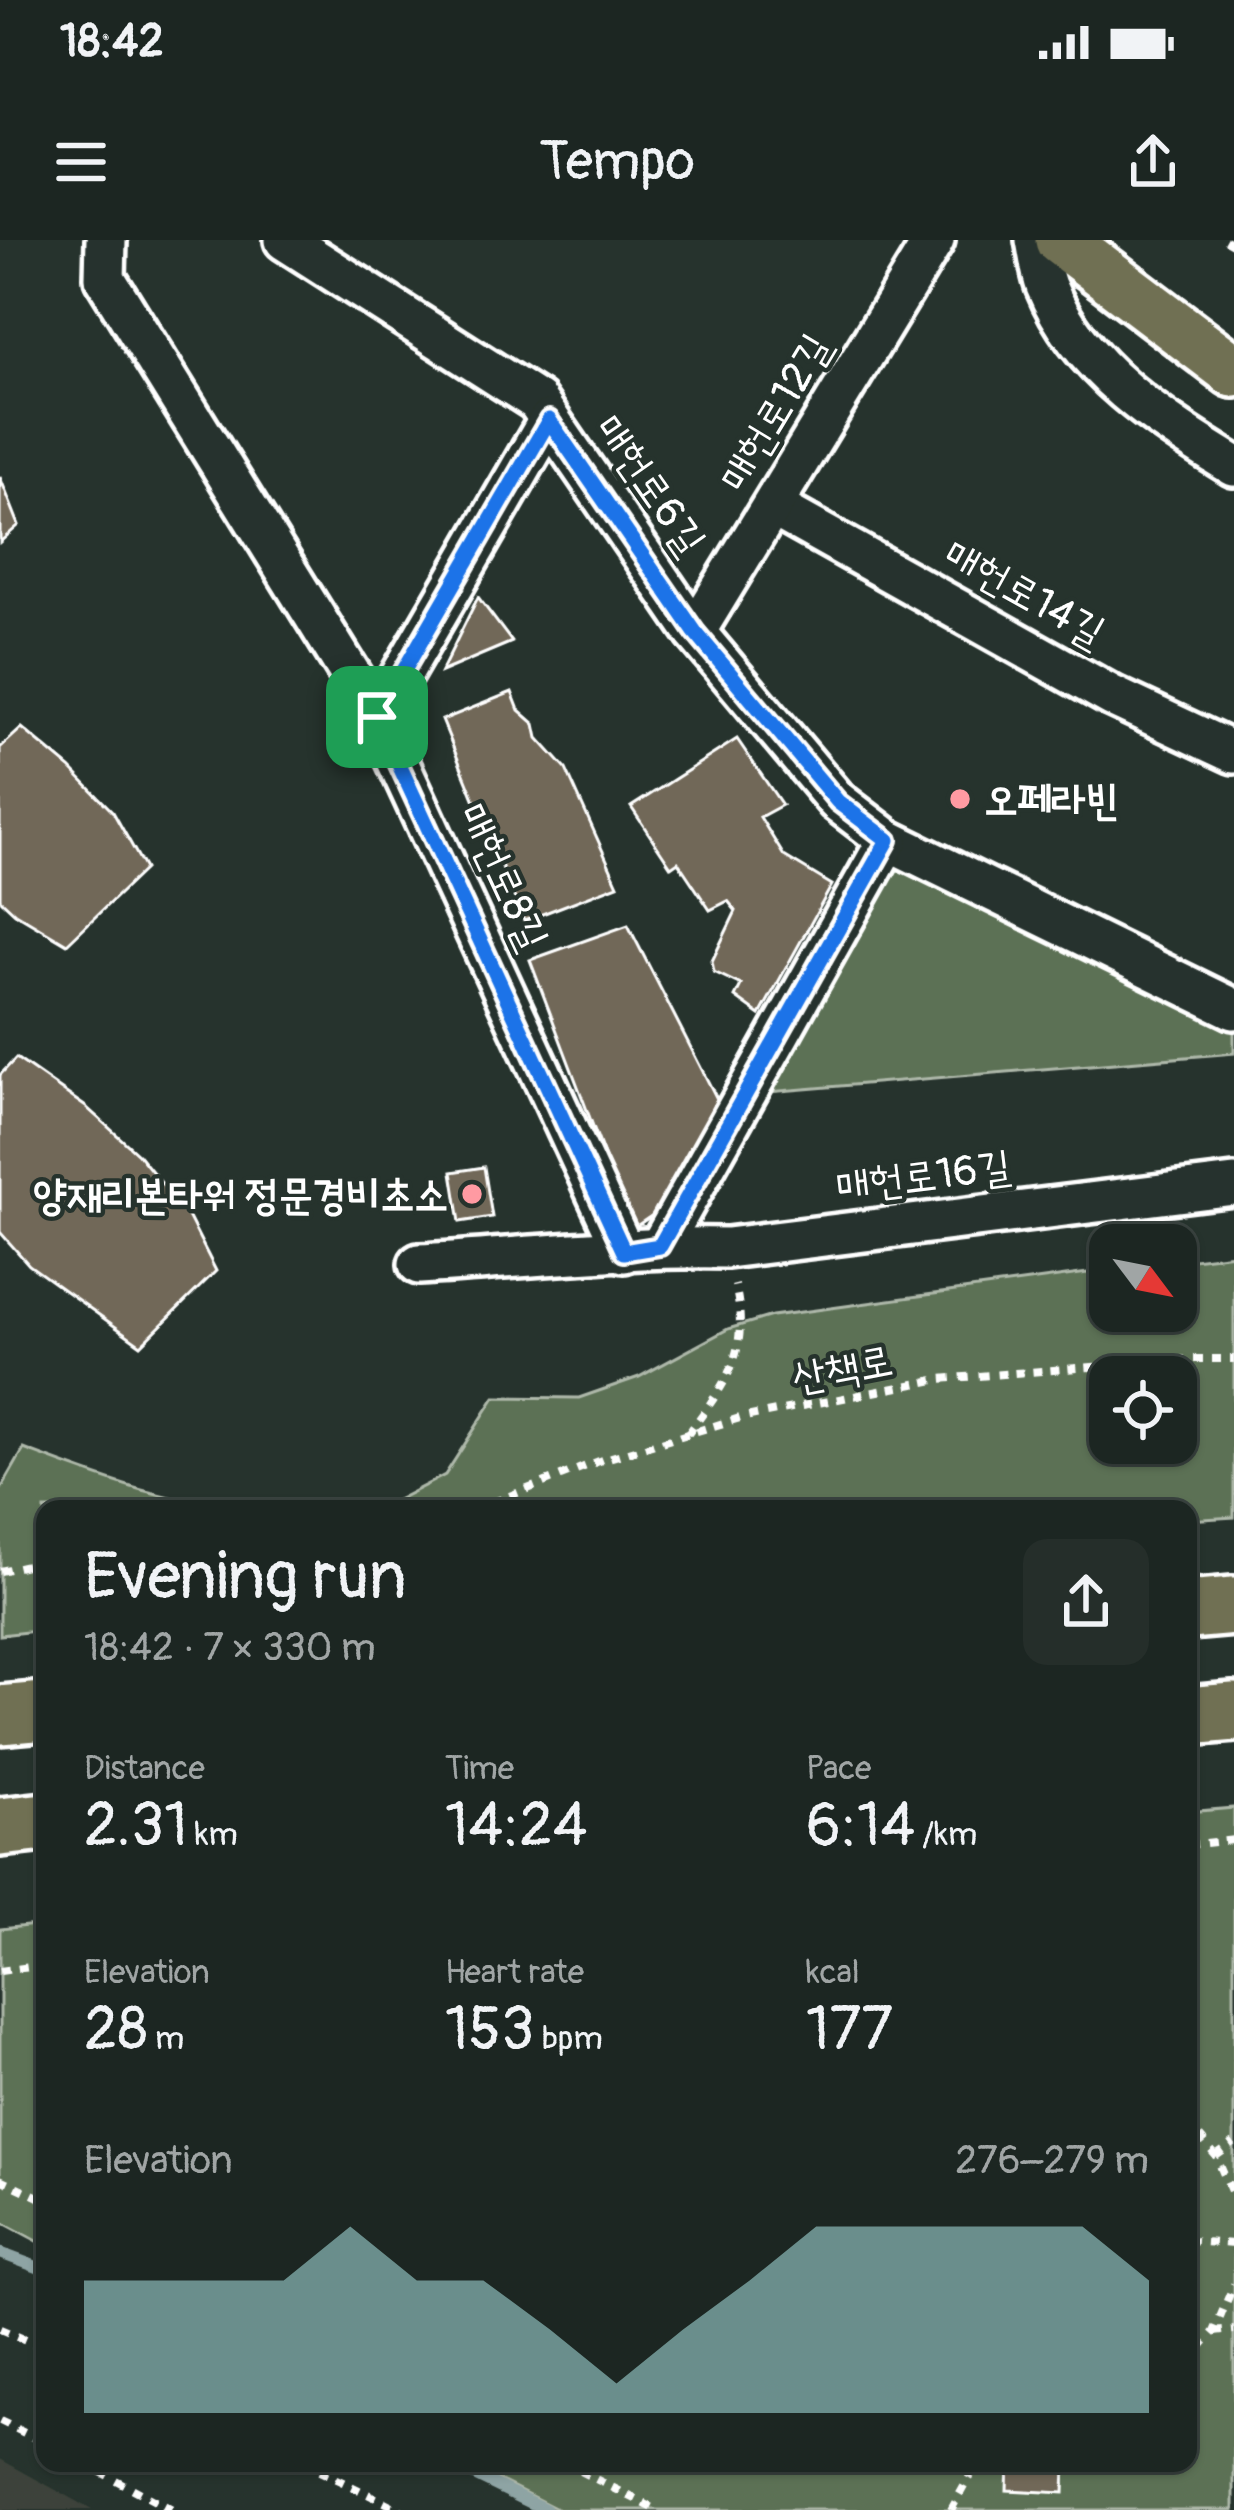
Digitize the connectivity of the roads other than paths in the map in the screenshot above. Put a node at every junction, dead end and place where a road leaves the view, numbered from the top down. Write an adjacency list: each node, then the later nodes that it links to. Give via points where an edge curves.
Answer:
1 (106, 240): 11 (street, 매헌로8길, via 105,278)
2 (285, 240): 7 (street, 매헌로6길, via 537,401)
3 (934, 240): 9 (street, 매헌로12길)
4 (1036, 240): 8 (street, via 1045,284 1074,337 1120,388)
5 (1061, 240): 6 (main road)
6 (1234, 371)
7 (549, 420): 10 (street, 매헌로6길); 11 (street)
8 (1234, 466)
9 (774, 507): 10 (street, 매헌로12길); 12 (street, 매헌로14길, via 1112,695)
10 (695, 632): 13 (street, 매헌로6길, via 838,802)
11 (377, 717): 16 (street, 매헌로8길)
12 (1234, 753)
13 (888, 840): 14 (street, 매헌로6길); 16 (street)
14 (1234, 1009)
15 (1234, 1185): 16 (street, 매헌로16길, via 727,1248)
16 (642, 1249): 17 (street, 매헌로16길)
17 (419, 1264)
18 (1234, 1606): 19 (highway)
19 (1197, 1609)
20 (36, 1712): 22 (highway)
21 (1234, 1712): 23 (highway)
22 (0, 1715)
23 (1197, 1715)

